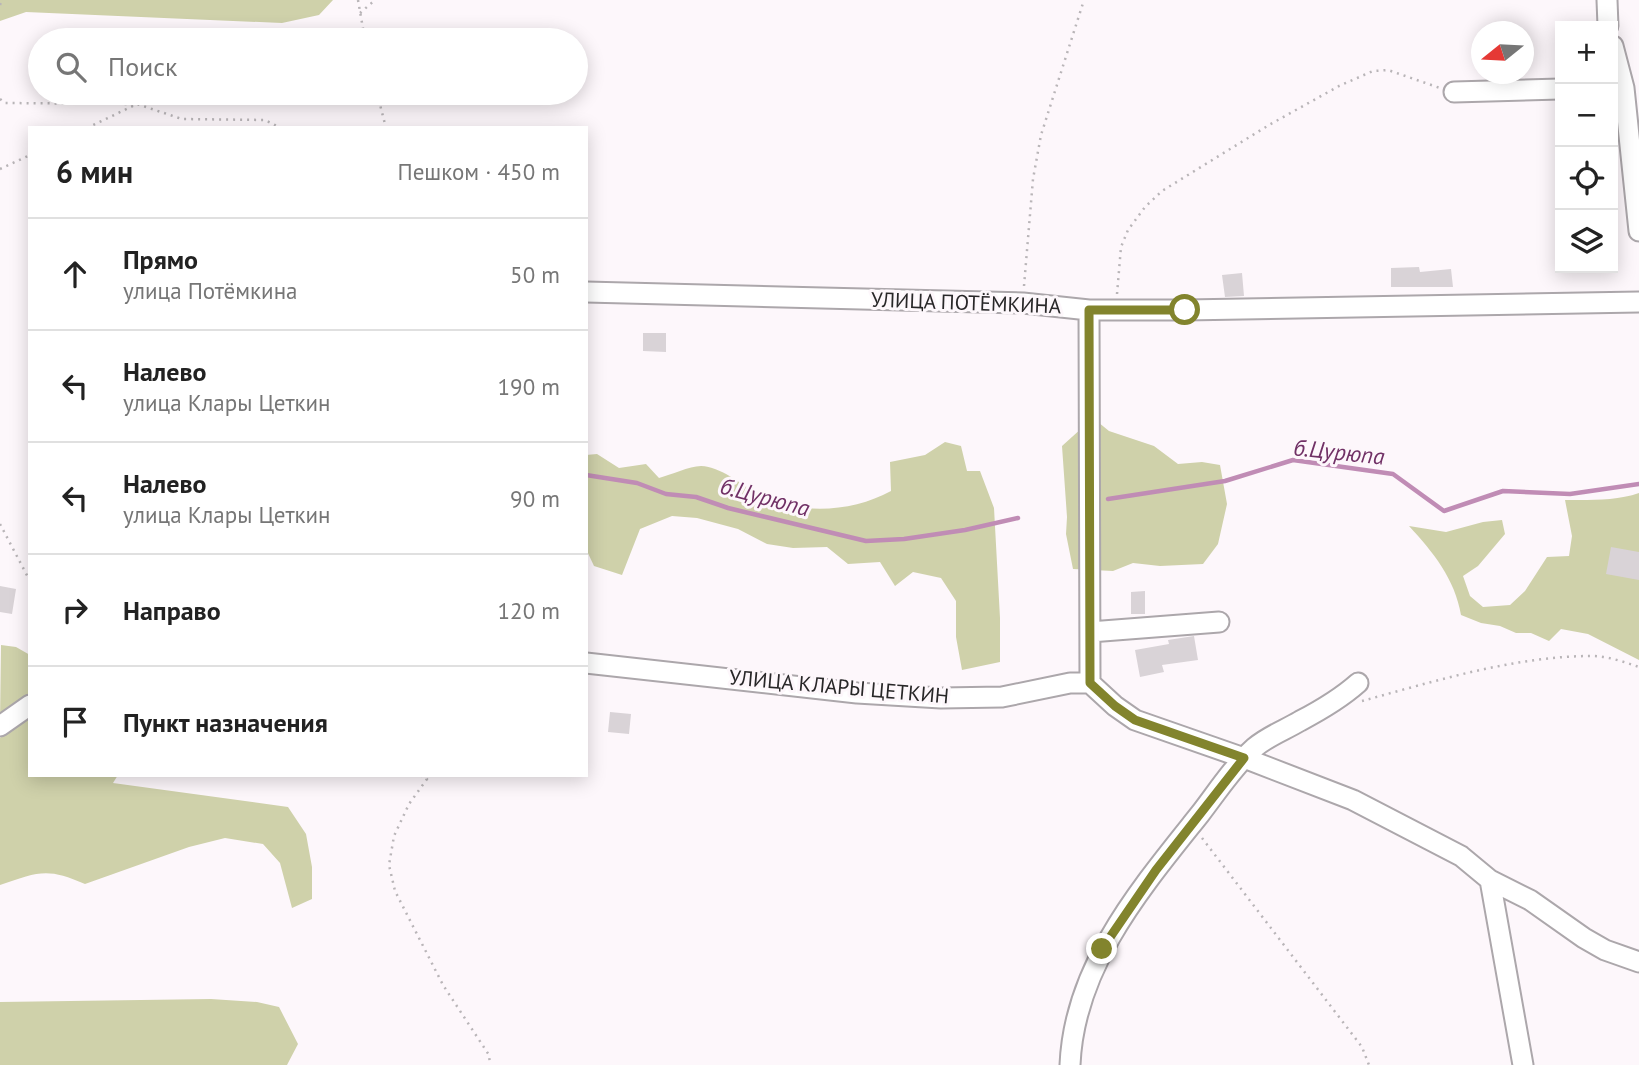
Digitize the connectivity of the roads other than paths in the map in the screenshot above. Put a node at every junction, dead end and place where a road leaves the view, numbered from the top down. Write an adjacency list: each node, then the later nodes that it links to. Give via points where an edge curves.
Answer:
1 (1607, 0): 2 (street)
2 (1608, 21)
3 (1618, 63): 4 (street)
4 (1625, 87): 7 (street)
5 (1555, 89): 6 (street)
6 (1454, 92)
7 (1639, 231)
8 (588, 292): 10 (street, УЛИЦА ПОТЁМКИНА, via 1023,303)
9 (1639, 302): 10 (street, УЛИЦА ПОТЁМКИНА)
10 (1089, 310): 12 (street)
11 (1219, 622): 12 (street)
12 (1090, 632): 14 (street)
13 (588, 663): 14 (street, УЛИЦА КЛАРЫ ЦЕТКИН, via 941,698 1002,697)
14 (1090, 683): 18 (street, via 1135,720)
15 (1358, 683): 18 (street, via 1331,705 1268,738)
16 (28, 706): 17 (street)
17 (0, 726)
18 (1244, 758): 19 (street, via 1353,800 1461,856); 21 (street, via 1156,870 1102,949 1080,1000)
19 (1490, 880): 20 (street, via 1530,900 1605,950); 22 (street)
20 (1639, 962)
21 (1070, 1065)
22 (1523, 1065)

